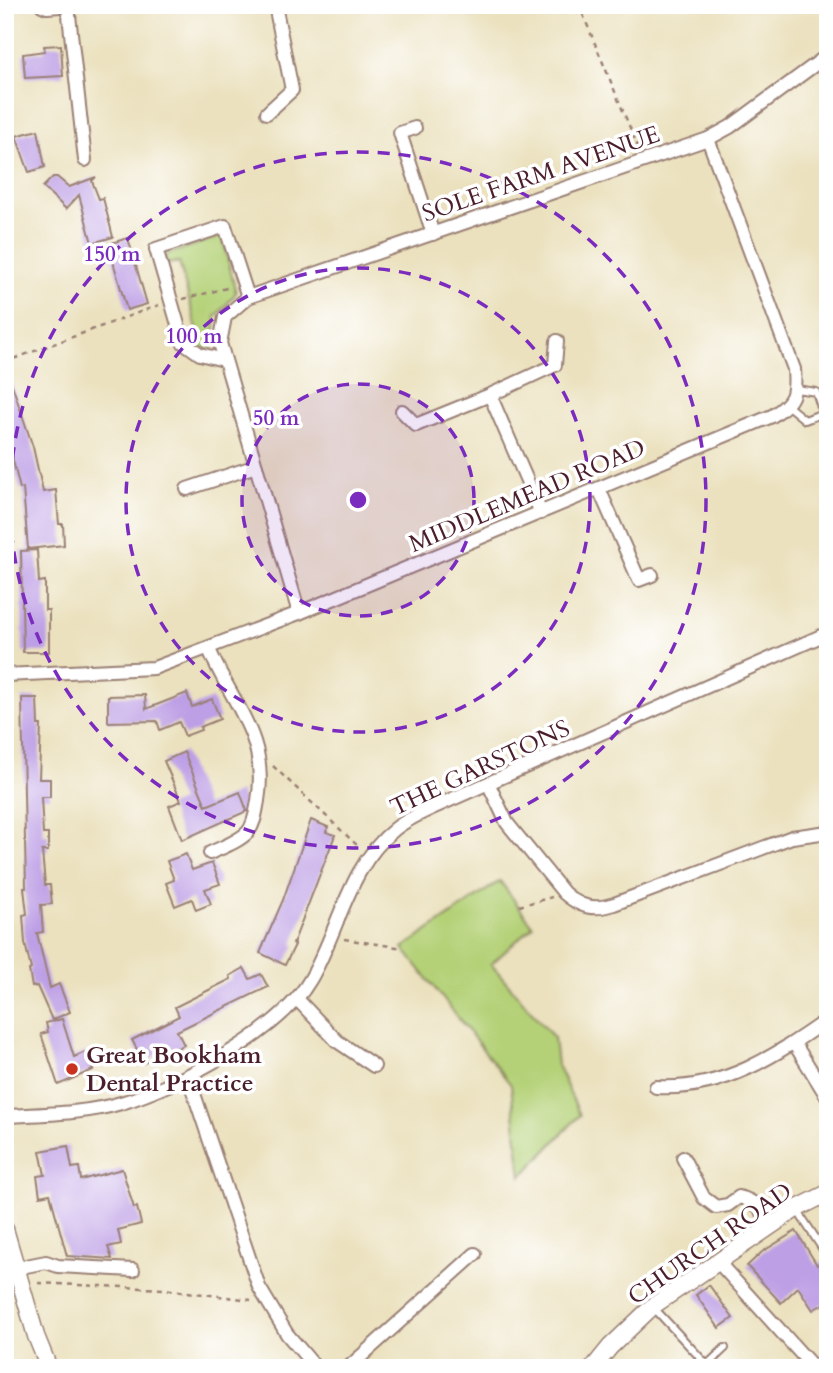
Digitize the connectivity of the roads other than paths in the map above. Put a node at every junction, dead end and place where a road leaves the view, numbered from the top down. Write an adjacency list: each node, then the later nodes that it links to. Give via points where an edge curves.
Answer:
1 (42, 5): 2 (street)
2 (70, 5): 8 (street)
3 (275, 5): 5 (street, via 292,90)
4 (828, 55): 7 (street, SOLE FARM AVENUE)
5 (267, 113)
6 (415, 128): 9 (street, via 400,133)
7 (708, 139): 9 (street, SOLE FARM AVENUE); 13 (street, via 794,369)
8 (85, 160)
9 (433, 234): 10 (street, SOLE FARM AVENUE)
10 (248, 297): 12 (street, SOLE FARM AVENUE, via 225,317 220,343); 12 (street, via 225,226 156,249 183,342 200,354)
11 (556, 341): 14 (street, via 555,365)
12 (224, 360): 17 (street, SOLE FARM AVENUE)
13 (796, 389): 15 (street); 15 (lane, via 816,392 824,413 806,420)
14 (490, 395): 16 (street, via 416,425); 20 (street)
15 (788, 406): 19 (street, MIDDLEMEAD ROAD)
16 (402, 411)
17 (256, 466): 18 (street); 22 (street, SOLE FARM AVENUE)
18 (187, 489)
19 (600, 489): 20 (street, MIDDLEMEAD ROAD); 21 (street, via 639,580)
20 (541, 513): 22 (street, MIDDLEMEAD ROAD)
21 (652, 575)
22 (299, 613): 24 (street, MIDDLEMEAD ROAD)
23 (828, 633): 26 (street, THE GARSTONS)
24 (209, 649): 25 (street, MIDDLEMEAD ROAD, via 154,668); 28 (street, via 245,715 258,758 260,786 248,831)
25 (5, 675)
26 (489, 785): 27 (street, via 507,823 565,894 587,908 601,908 792,837); 29 (street, THE GARSTONS, via 409,819 369,856 309,984)
27 (828, 832)
28 (210, 853)
29 (297, 999): 32 (street, via 337,1041); 33 (street, THE GARSTONS, via 235,1049)
30 (828, 1020): 31 (street)
31 (794, 1043): 34 (street, via 718,1082); 35 (street)
32 (374, 1066)
33 (188, 1076): 36 (street, THE GARSTONS, via 109,1106); 49 (street, via 252,1270 267,1302)
34 (656, 1087)
35 (828, 1098)
36 (5, 1116)
37 (683, 1158): 40 (street, via 704,1198 716,1207 739,1197 750,1200)
38 (828, 1193): 39 (street, CHURCH ROAD)
39 (796, 1209): 40 (street, CHURCH ROAD); 43 (lane)
40 (772, 1224): 44 (street, CHURCH ROAD)
41 (5, 1229): 46 (street)
42 (475, 1254): 52 (street)
43 (828, 1257)
44 (718, 1262): 47 (street, CHURCH ROAD); 54 (street)
45 (133, 1270): 46 (street, via 46,1262)
46 (18, 1276): 51 (street)
47 (653, 1306): 50 (lane); 53 (street, CHURCH ROAD)
48 (725, 1348): 50 (lane)
49 (311, 1366)
50 (706, 1366)
51 (49, 1368)
52 (348, 1368)
53 (593, 1368)
54 (814, 1368)

